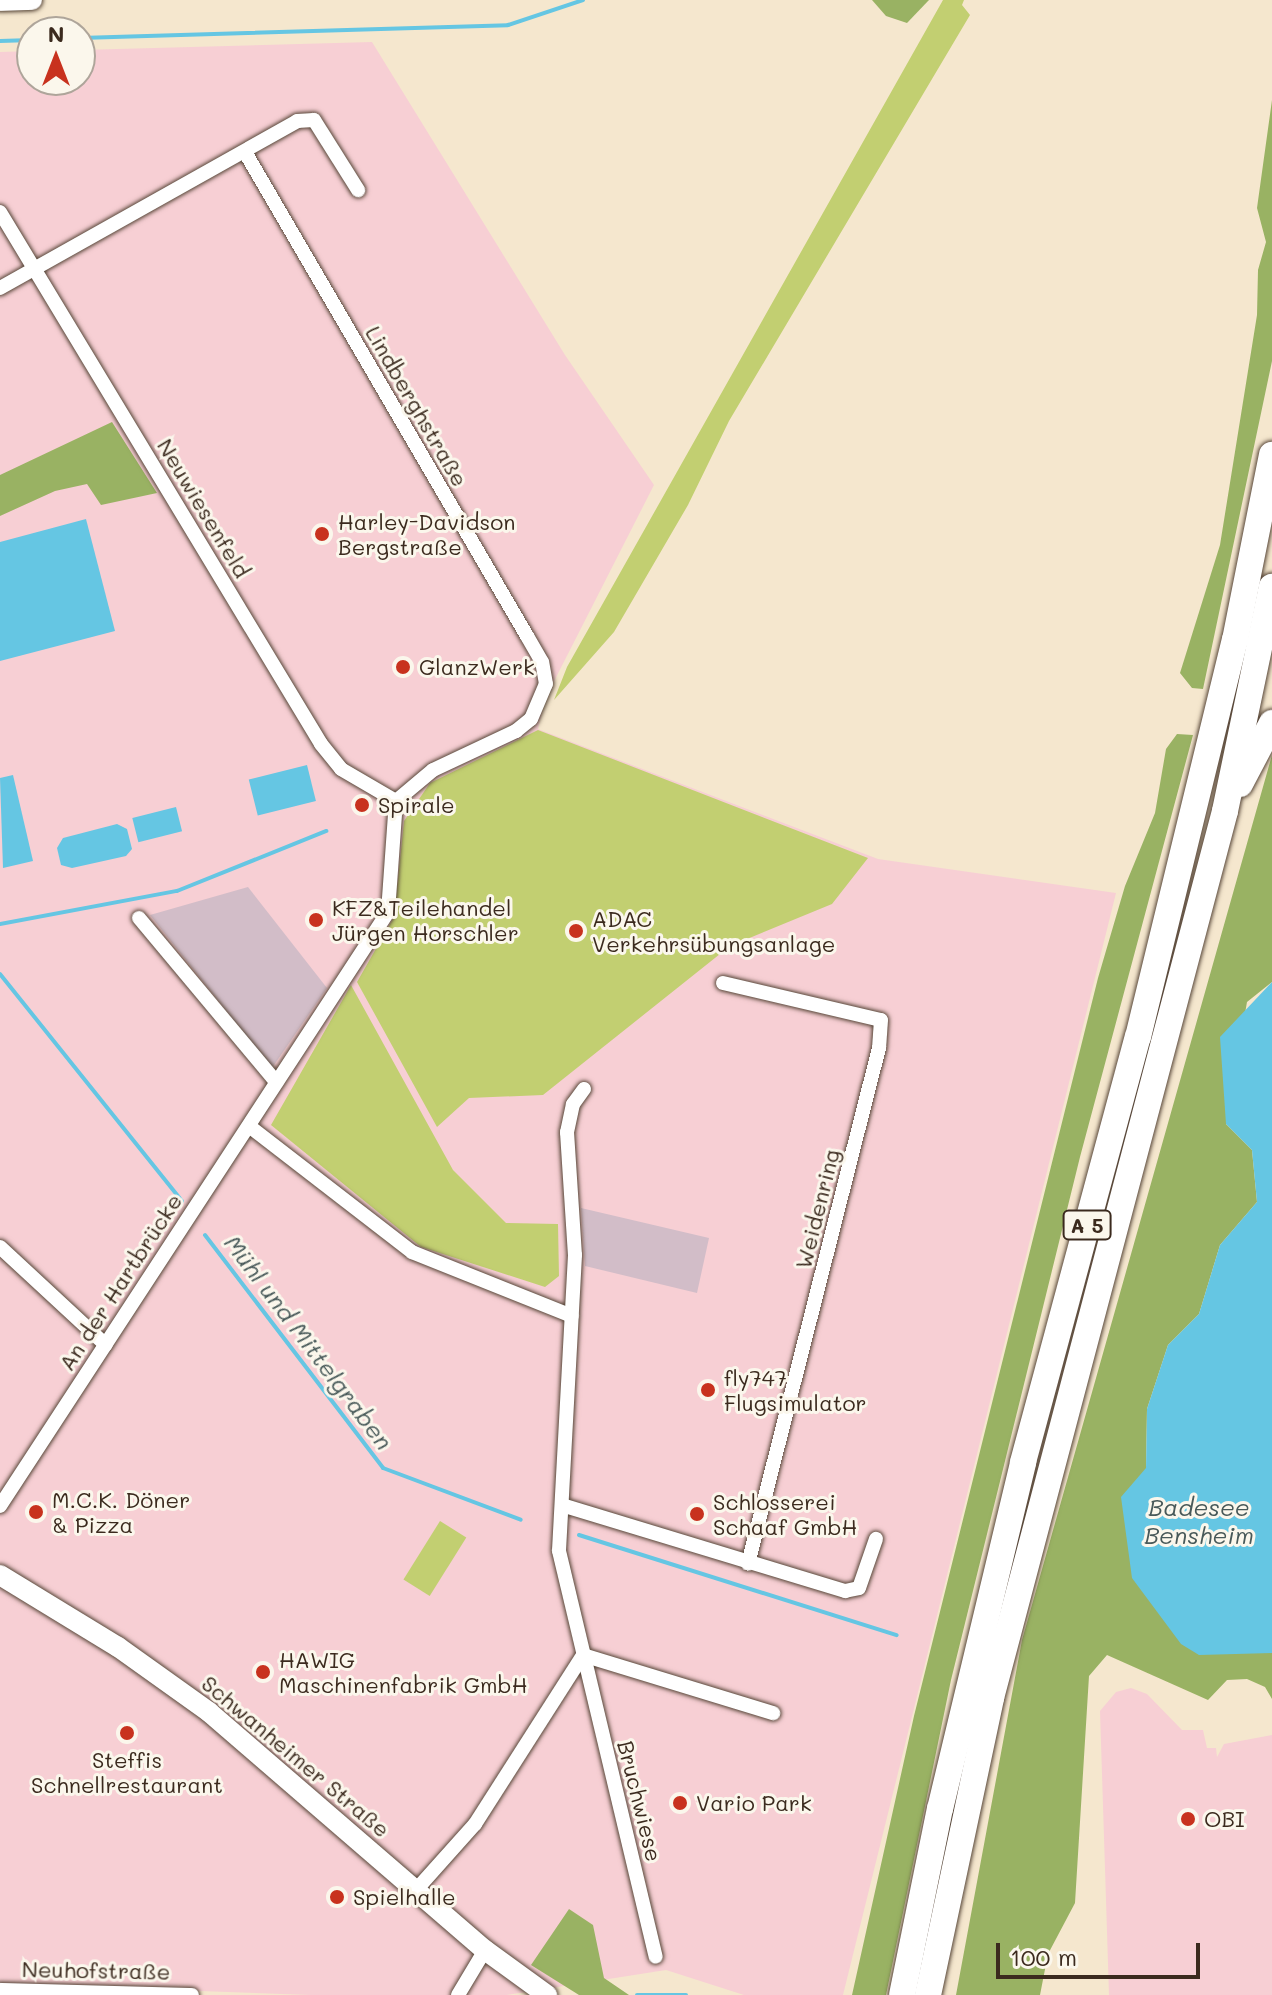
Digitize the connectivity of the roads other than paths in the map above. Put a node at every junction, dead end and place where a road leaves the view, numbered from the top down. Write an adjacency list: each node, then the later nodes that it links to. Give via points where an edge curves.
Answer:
1 (32, 0): 2 (main road)
2 (0, 1)
3 (245, 152): 4 (street, via 297,121 314,120); 6 (street); 11 (street, Lindberghstraße, via 542,662 546,684 531,719 433,770)
4 (358, 190)
5 (0, 212): 6 (street, Neuwiesenfeld)
6 (35, 271): 7 (street); 11 (street, Neuwiesenfeld, via 321,744 341,769)
7 (0, 288)
8 (1272, 455): 35 (highway, A 5, via 1235,640 1138,1037 967,1692)
9 (1272, 587): 12 (highway, A 5)
10 (1272, 723): 12 (highway)
11 (396, 801): 15 (street, An der Hartbrücke, via 388,912)
12 (1225, 811): 36 (highway, A 5, via 1033,1532 963,1820)
13 (139, 918): 15 (street)
14 (723, 983): 24 (street, Weidenring, via 881,1020 830,1248)
15 (276, 1082): 17 (street, An der Hartbrücke)
16 (584, 1089): 19 (street, via 573,1104 567,1132 575,1255)
17 (249, 1126): 19 (street, via 412,1252); 20 (street, An der Hartbrücke)
18 (0, 1247): 20 (street)
19 (572, 1316): 22 (street)
20 (106, 1345): 21 (street, An der Hartbrücke)
21 (0, 1506)
22 (565, 1506): 24 (street); 26 (street, Bruchwiese, via 559,1551)
23 (876, 1539): 24 (street, via 853,1592)
24 (748, 1564)
25 (0, 1575): 28 (main road, Schwanheimer Straße, via 199,1704 301,1786)
26 (583, 1655): 27 (street); 28 (street, via 475,1824); 30 (street, Bruchwiese)
27 (773, 1713)
28 (416, 1890): 29 (main road, Schwanheimer Straße)
29 (485, 1950): 33 (street); 34 (main road, Schwanheimer Straße)
30 (656, 1957)
31 (0, 1990): 32 (street, Neuhofstraße)
32 (192, 1995)
33 (458, 1995)
34 (547, 1995)
35 (902, 1995)
36 (928, 1995)

